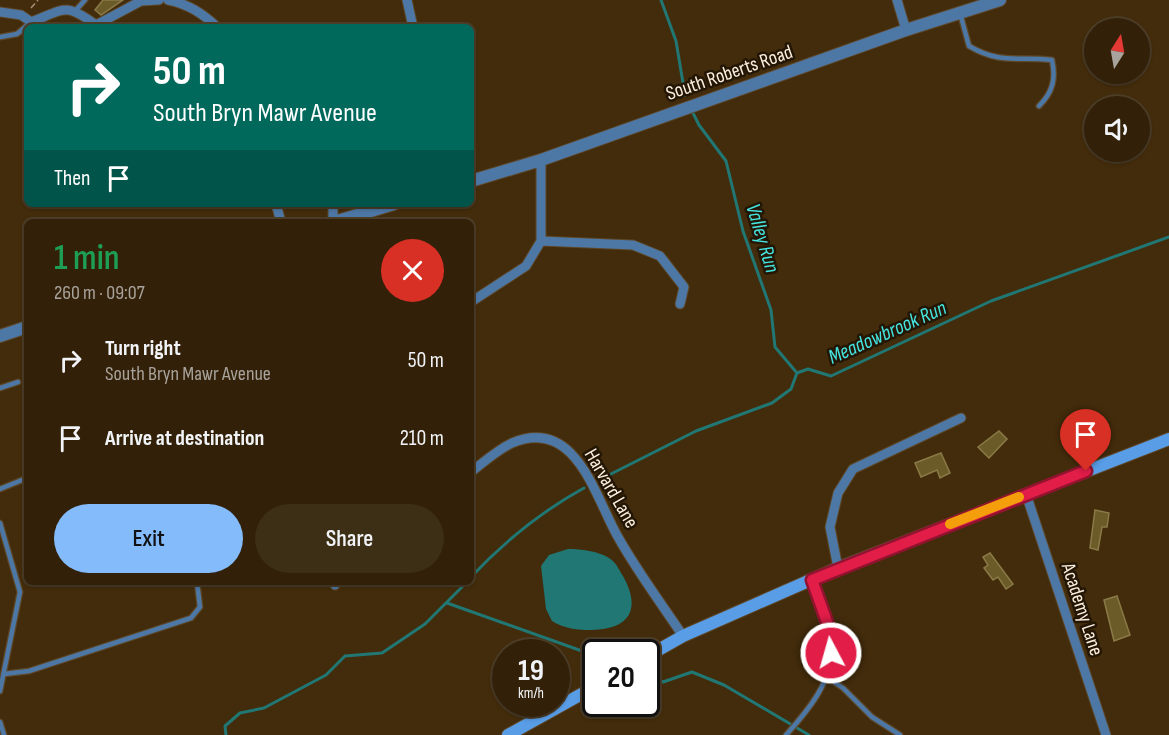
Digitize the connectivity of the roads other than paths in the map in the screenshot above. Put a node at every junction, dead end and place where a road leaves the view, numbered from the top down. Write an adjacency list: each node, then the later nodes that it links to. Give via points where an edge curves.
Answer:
1 (85, 0): 8 (lane)
2 (159, 0): 15 (street, via 141,1)
3 (168, 0): 7 (street)
4 (407, 0): 17 (street)
5 (897, 0): 18 (street)
6 (1000, 0): 10 (street, South Roberts Road)
7 (182, 1): 16 (street)
8 (76, 10): 11 (street); 14 (street)
9 (0, 12): 11 (street)
10 (960, 13): 18 (street, South Roberts Road); 20 (lane, via 969,46 981,53 1015,61 1052,60 1054,84)
11 (27, 20): 13 (lane)
12 (24, 24): 19 (lane, via 17,34)
13 (24, 24)
14 (95, 24)
15 (98, 24)
16 (214, 24)
17 (412, 24)
18 (906, 30): 21 (street, South Roberts Road)
19 (0, 37)
20 (1039, 105)
21 (541, 160): 22 (street, South Roberts Road); 25 (street)
22 (474, 180)
23 (384, 207): 24 (street)
24 (343, 219)
25 (541, 241): 26 (street, via 526,266); 27 (street, via 633,245 660,256 684,287)
26 (474, 300)
27 (680, 304)
28 (24, 328): 29 (street)
29 (0, 334)
30 (18, 382): 31 (lane)
31 (0, 387)
32 (960, 418): 39 (street, via 853,469 838,493 830,527)
33 (1169, 439): 37 (main road)
34 (474, 470): 42 (street, Harvard Lane, via 520,441 545,440 564,447 581,464 618,537)
35 (24, 479): 36 (lane)
36 (0, 489)
37 (1026, 494): 39 (main road); 53 (street, Academy Lane)
38 (0, 523): 44 (lane, via 20,592)
39 (838, 568): 40 (main road)
40 (812, 580): 42 (main road); 45 (lane, via 831,640)
41 (197, 585): 44 (lane, via 200,607 191,618 29,671)
42 (683, 636): 43 (main road)
43 (660, 649)
44 (4, 674): 46 (lane)
45 (828, 678): 51 (lane); 52 (lane, via 872,717)
46 (0, 691)
47 (582, 694): 50 (main road)
48 (0, 722): 49 (lane)
49 (2, 732)
50 (508, 735)
51 (786, 735)
52 (900, 735)
53 (1106, 735)

